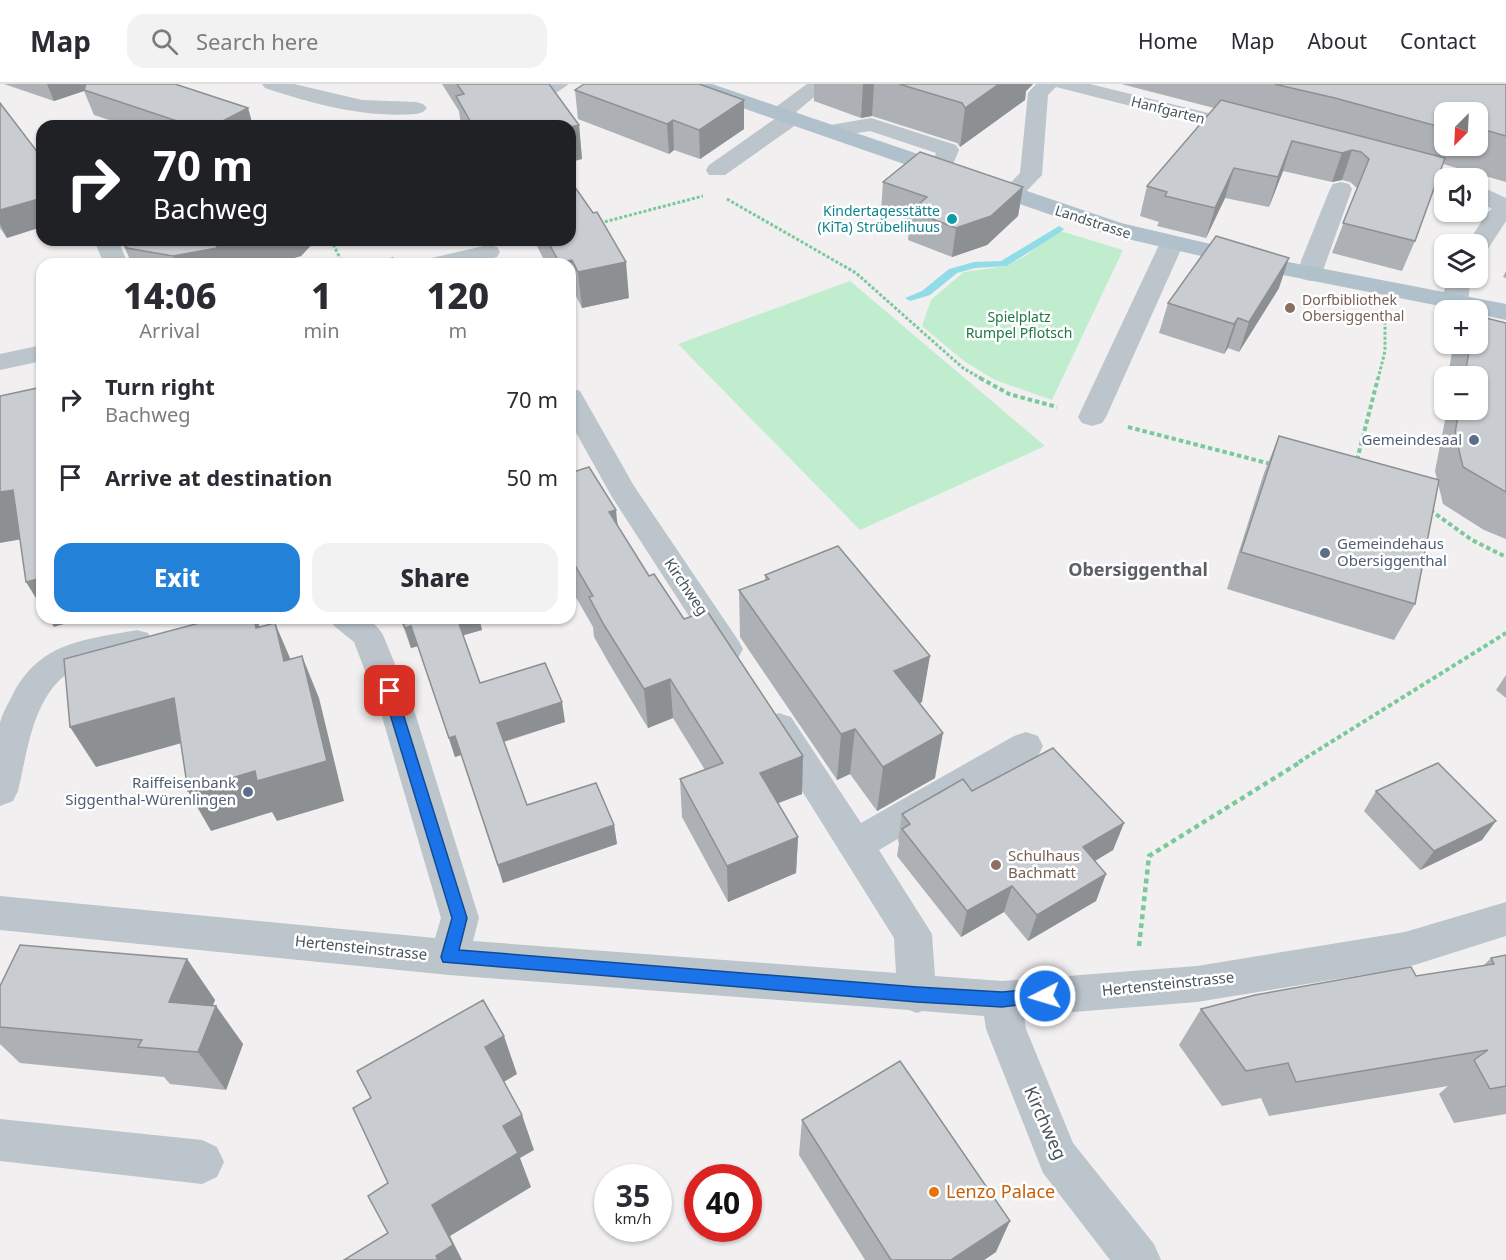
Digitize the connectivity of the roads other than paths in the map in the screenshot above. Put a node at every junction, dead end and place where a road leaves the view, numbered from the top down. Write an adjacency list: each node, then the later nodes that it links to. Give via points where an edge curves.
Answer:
1 (273, 84): 8 (street)
2 (417, 84): 8 (street)
3 (692, 84): 7 (main road, Landstrasse)
4 (820, 84): 7 (street)
5 (1048, 84): 14 (street, via 1038,93 1031,175)
6 (1065, 84): 9 (street, Hanfgarten)
7 (786, 115): 11 (street); 14 (main road, Landstrasse)
8 (420, 117)
9 (1269, 135)
10 (1379, 164): 12 (street)
11 (717, 170)
12 (1434, 179)
13 (1341, 189): 21 (street)
14 (1010, 195): 18 (main road, Landstrasse)
15 (1488, 198): 16 (street)
16 (1506, 208): 17 (street)
17 (1486, 234)
18 (1171, 245): 21 (main road, Landstrasse); 26 (street)
19 (488, 252): 20 (street)
20 (462, 258)
21 (1311, 274): 22 (main road, Landstrasse)
22 (1457, 289): 23 (main road, Landstrasse)
23 (1506, 312)
24 (36, 353): 25 (street)
25 (0, 362)
26 (1097, 406)
27 (576, 409): 30 (street, Kirchweg, via 622,490)
28 (353, 624): 37 (street, via 367,635 397,710 460,918)
29 (162, 637): 33 (street, via 73,656 43,675 25,701)
30 (746, 677)
31 (765, 706): 34 (street)
32 (1026, 747): 34 (street)
33 (0, 791)
34 (857, 844): 38 (street, via 913,934)
35 (0, 913): 37 (street, Hertensteinstrasse)
36 (1506, 919): 39 (street, Hertensteinstrasse, via 1405,950 1197,984)
37 (449, 957): 38 (street, Hertensteinstrasse)
38 (917, 994): 39 (street, Hertensteinstrasse)
39 (1002, 999): 42 (street, Kirchweg, via 1006,1029 1058,1158)
40 (0, 1140): 41 (street)
41 (202, 1162)
42 (1138, 1260)

